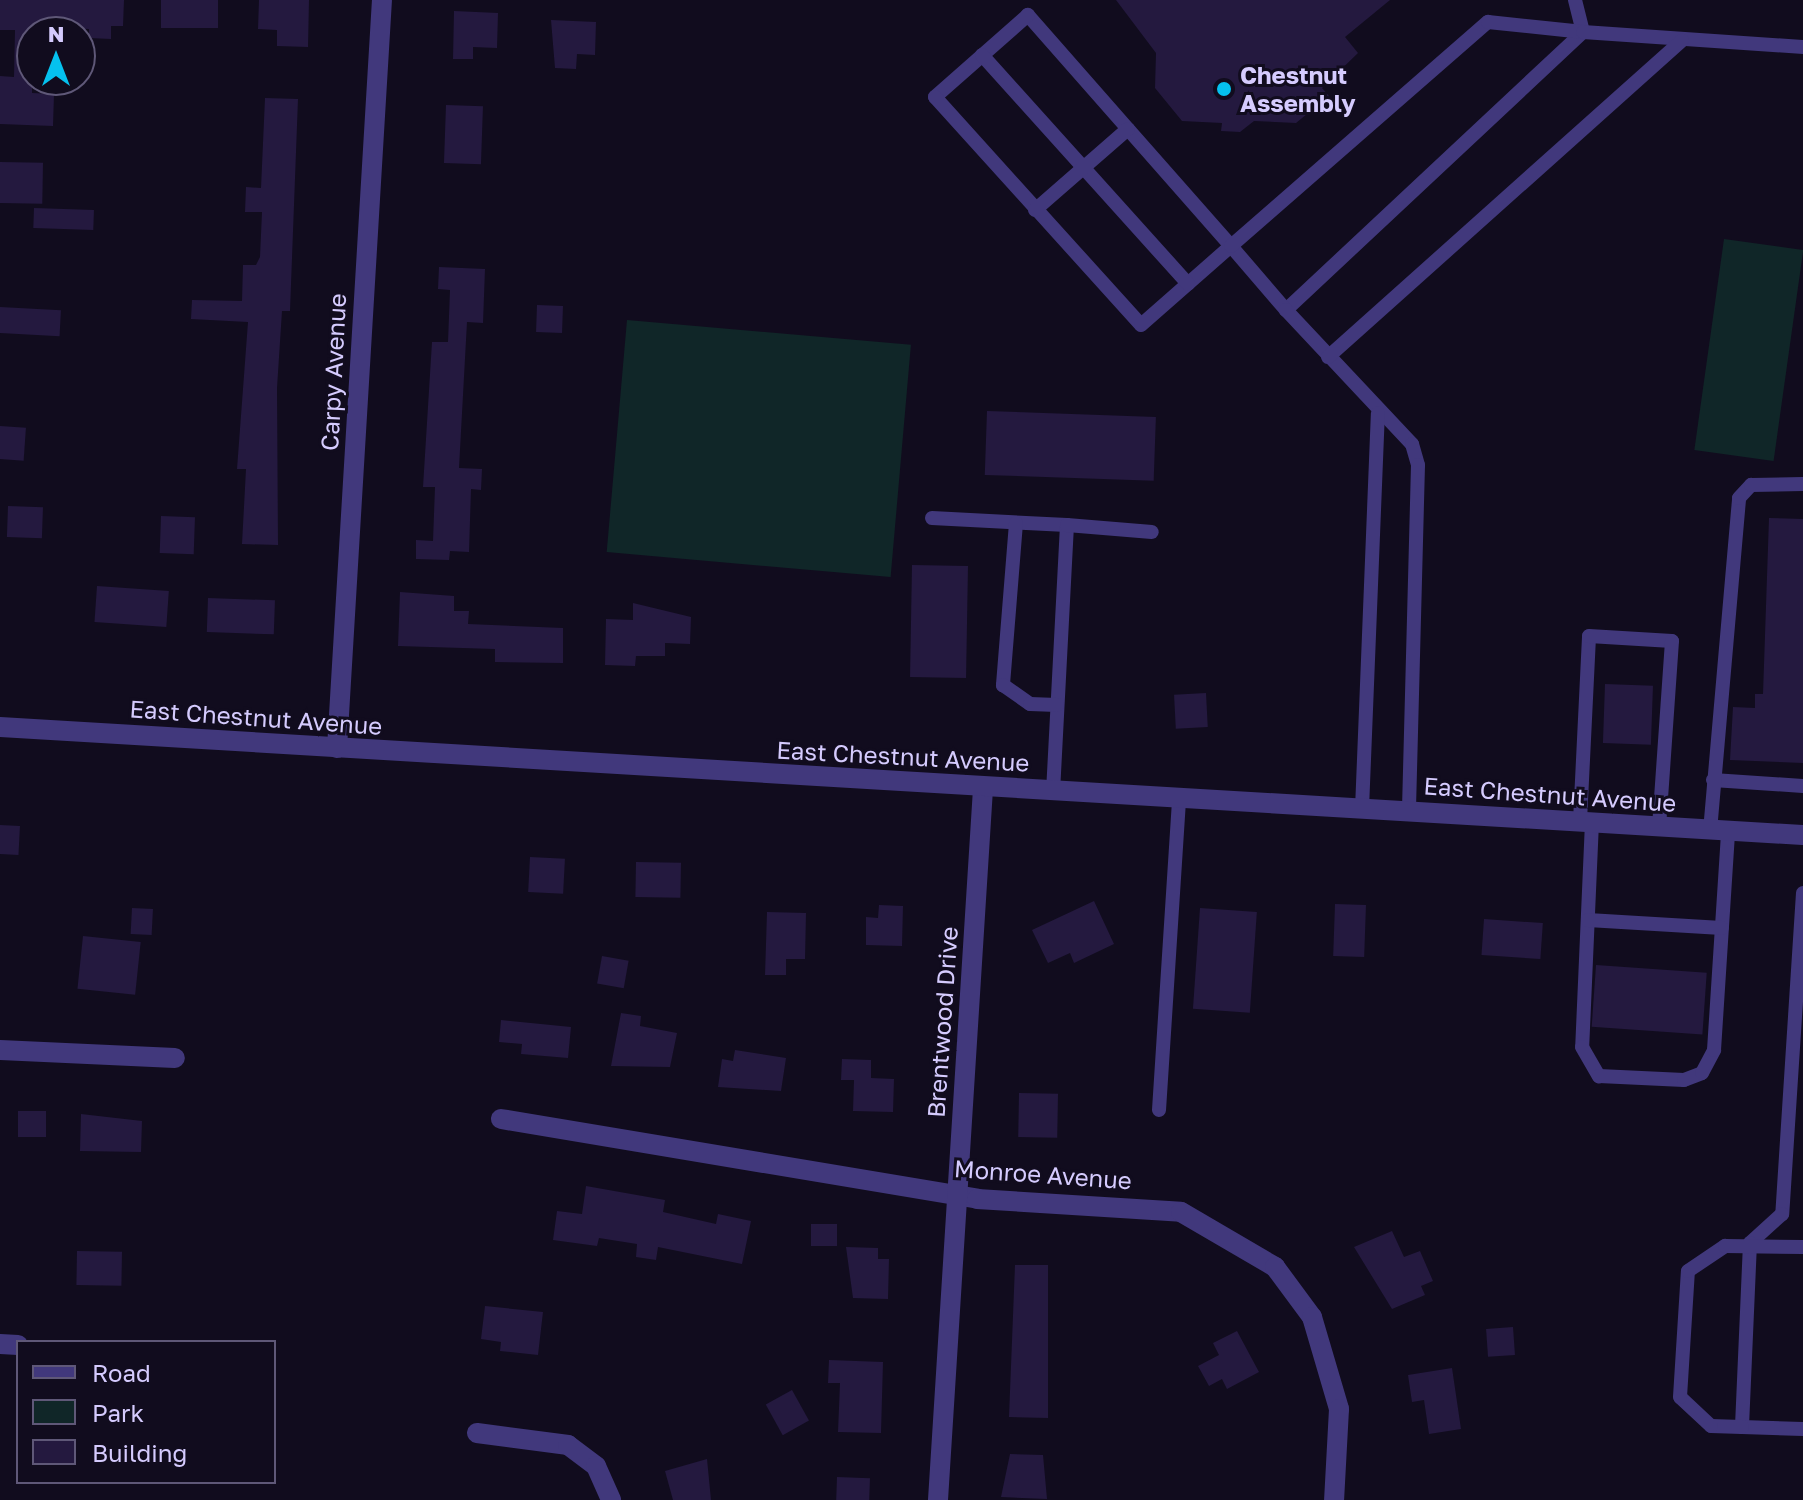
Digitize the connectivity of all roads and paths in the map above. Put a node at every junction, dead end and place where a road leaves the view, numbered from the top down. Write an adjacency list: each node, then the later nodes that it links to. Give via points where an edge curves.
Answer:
1 (382, 0): 22 (street, Carpy Avenue)
2 (1575, 0): 3 (lane)
3 (1583, 32): 4 (lane); 10 (lane, via 1488,22); 12 (lane)
4 (1682, 40): 5 (lane); 13 (lane)
5 (1803, 47)
6 (982, 55): 7 (lane, via 1028,15); 8 (lane); 9 (lane, via 935,97)
7 (1128, 129): 8 (lane); 10 (lane)
8 (1083, 168): 9 (lane); 11 (lane)
9 (1035, 210): 11 (lane, via 1141,325)
10 (1231, 246): 11 (lane); 12 (lane)
11 (1188, 284)
12 (1286, 310): 13 (lane)
13 (1328, 357): 14 (lane)
14 (1378, 413): 28 (lane); 29 (lane, via 1412,444 1420,476)
15 (1803, 484): 23 (lane, via 1751,485 1739,498)
16 (932, 518): 17 (lane)
17 (1016, 523): 18 (lane); 20 (lane, via 1003,685 1030,704)
18 (1067, 525): 19 (lane); 20 (lane)
19 (1152, 532)
20 (1057, 705): 26 (lane)
21 (0, 727): 22 (street, East Chestnut Avenue)
22 (337, 748): 25 (street, East Chestnut Avenue)
23 (1713, 780): 24 (lane); 32 (lane)
24 (1803, 786)
25 (983, 788): 26 (street, East Chestnut Avenue); 41 (street, Brentwood Drive)
26 (1053, 791): 27 (street, East Chestnut Avenue)
27 (1179, 797): 28 (street, East Chestnut Avenue); 39 (lane)
28 (1362, 809): 29 (street, East Chestnut Avenue)
29 (1409, 811): 30 (street, East Chestnut Avenue)
30 (1586, 821): 31 (street, East Chestnut Avenue); 31 (lane, via 1589,636 1672,641); 35 (lane)
31 (1659, 827): 32 (street, East Chestnut Avenue)
32 (1719, 831): 33 (street, East Chestnut Avenue); 36 (lane)
33 (1803, 835)
34 (1803, 893): 42 (lane, via 1782,1214)
35 (1588, 920): 36 (lane); 36 (lane, via 1582,1047 1599,1076 1684,1080 1702,1073 1714,1050)
36 (1722, 928)
37 (0, 1050): 38 (street)
38 (175, 1058)
39 (1159, 1110)
40 (501, 1119): 41 (street, Monroe Avenue)
41 (956, 1195): 48 (street, Brentwood Drive); 49 (street, Monroe Avenue, via 1181,1212 1275,1267 1312,1317 1326,1354 1339,1409)
42 (1750, 1243): 43 (lane); 44 (lane); 44 (lane, via 1703,1255 1688,1271 1680,1397 1711,1426)
43 (1803, 1247)
44 (1742, 1427): 45 (lane)
45 (1803, 1429)
46 (477, 1433): 47 (street, via 568,1445 596,1466)
47 (611, 1500)
48 (938, 1500)
49 (1334, 1500)

